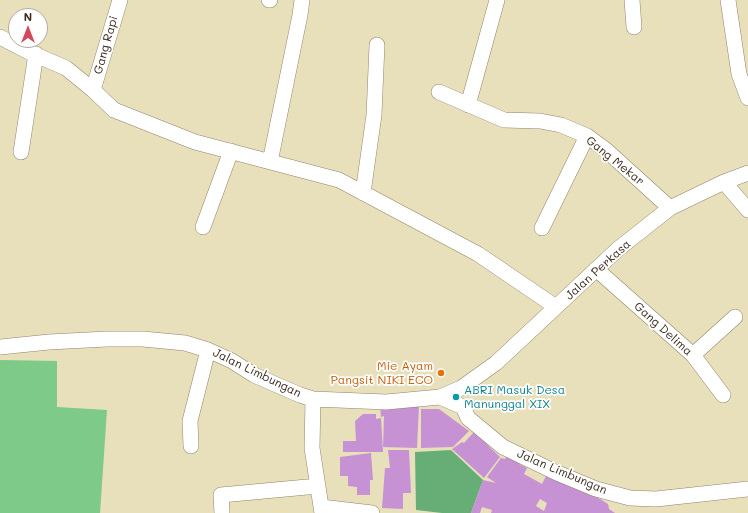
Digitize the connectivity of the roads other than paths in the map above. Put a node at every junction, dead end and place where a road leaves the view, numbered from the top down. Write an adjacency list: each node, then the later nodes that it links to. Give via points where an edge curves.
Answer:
1 (120, 0): 10 (street, Gang Rapi)
2 (302, 0): 17 (street)
3 (497, 0): 13 (street)
4 (632, 0): 6 (street)
5 (728, 0): 12 (street, via 738,74)
6 (634, 27)
7 (0, 37): 9 (street)
8 (377, 45): 20 (street, via 374,115)
9 (36, 54): 10 (street, via 66,68); 16 (street)
10 (93, 90): 15 (street, via 114,110 195,142)
11 (439, 92): 13 (street, Gang Mekar)
12 (748, 98)
13 (468, 104): 14 (street, Gang Mekar, via 504,120 540,121 561,125)
14 (587, 136): 21 (street, Gang Mekar); 24 (street)
15 (231, 151): 17 (street); 23 (street)
16 (21, 152)
17 (270, 162): 20 (street, via 339,180)
18 (748, 173): 19 (street, Jalan Perkasa)
19 (724, 182): 21 (street, Jalan Perkasa); 22 (street)
20 (363, 193): 26 (street, via 478,254)
21 (670, 208): 25 (street, Jalan Perkasa)
22 (748, 210)
23 (203, 227)
24 (542, 228)
25 (596, 269): 26 (street, Jalan Perkasa); 30 (street, Gang Delima)
26 (556, 307): 31 (street, Jalan Perkasa, via 496,363)
27 (735, 317): 30 (street)
28 (0, 347): 29 (street, Jalan Limbungan, via 75,340 143,339 185,343)
29 (208, 350): 34 (street, Jalan Limbungan, via 254,375); 36 (street, via 190,421)
30 (693, 355): 32 (street, Gang Delima)
31 (461, 388): 33 (street, Jalan Perkasa); 35 (street)
32 (723, 395)
33 (440, 396): 34 (street, Jalan Limbungan, via 386,402); 35 (street, Jalan Limbungan)
34 (313, 399): 37 (street, via 312,448)
35 (463, 407): 38 (street, Jalan Limbungan, via 468,418 503,447 596,489 630,498 656,499)
36 (191, 446)
37 (318, 486): 39 (street); 40 (street, via 221,495)
38 (748, 489)
39 (321, 510): 41 (street)
40 (222, 513)
41 (372, 513)

